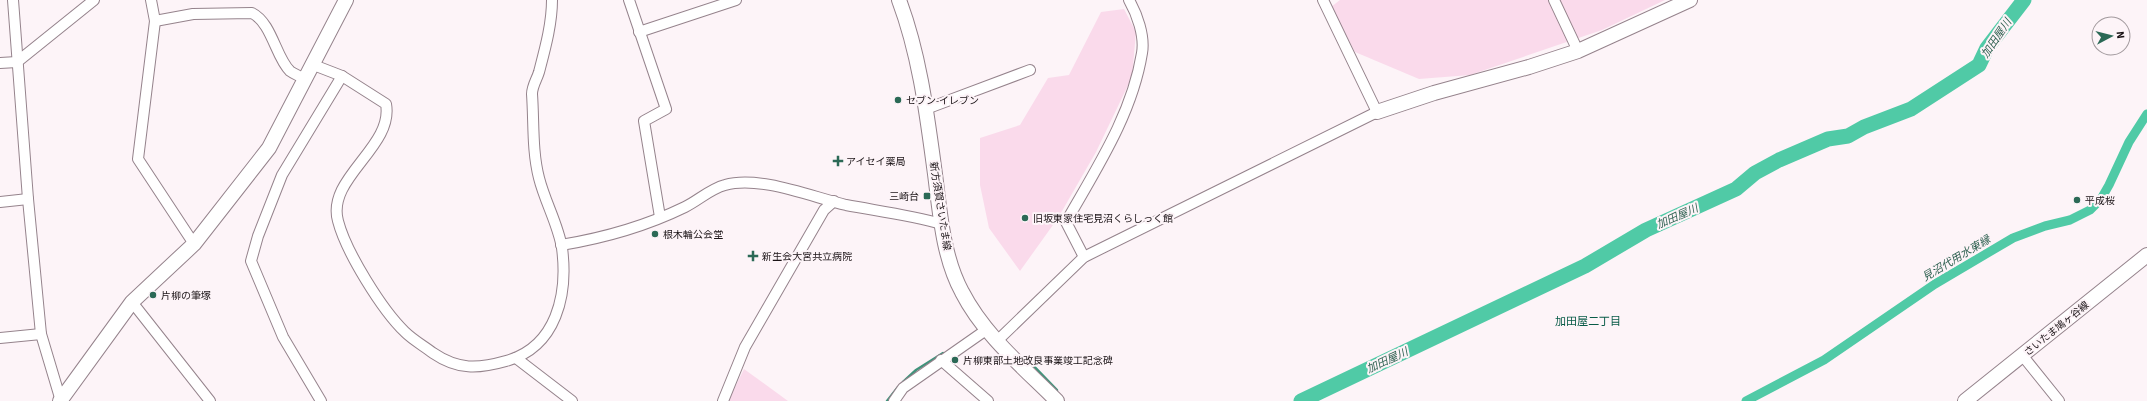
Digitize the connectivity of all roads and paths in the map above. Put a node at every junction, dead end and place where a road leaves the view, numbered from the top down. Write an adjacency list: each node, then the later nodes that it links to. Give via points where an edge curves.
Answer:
1 (13, 0): 16 (street)
2 (94, 0): 16 (street)
3 (151, 0): 13 (street)
4 (346, 0): 18 (street)
5 (552, 0): 30 (street, via 544,53 532,91 534,152 539,178)
6 (629, 0): 14 (street)
7 (736, 0): 14 (street)
8 (899, 0): 22 (street, 新方須賀さいたま線, via 915,51)
9 (1129, 0): 32 (street, via 1141,31 1142,52 1131,92 1110,145 1066,222)
10 (1323, 0): 23 (street)
11 (1554, 0): 15 (street)
12 (1690, 0): 15 (street)
13 (156, 21): 21 (street, via 193,14 252,13 258,16 268,30 290,71); 29 (street, via 138,159)
14 (639, 32): 27 (street, via 666,109 644,120)
15 (1578, 51): 23 (street)
16 (17, 62): 17 (street); 24 (street)
17 (0, 63)
18 (311, 64): 20 (street); 21 (street)
19 (1030, 70): 22 (street)
20 (342, 76): 39 (street, via 386,104 388,115 372,148 343,185 337,219 349,247 380,301 406,333 444,360 458,366 483,367); 43 (street, via 282,175 251,261 282,337)
21 (304, 79): 29 (street, via 269,148)
22 (926, 109): 28 (street, 新方須賀さいたま線)
23 (1378, 112): 32 (street)
24 (28, 200): 26 (street); 35 (street)
25 (834, 201): 27 (street, via 781,188 744,182 733,183 714,189 685,207); 28 (street); 45 (street, via 824,210 744,347)
26 (0, 202)
27 (660, 217): 30 (street, via 598,238)
28 (942, 224): 34 (street, 新方須賀さいたま線, via 952,271 961,292)
29 (194, 244): 33 (street)
30 (561, 245): 39 (street, via 563,284 556,317 542,339)
31 (2147, 255): 38 (street, さいたま鳩ヶ谷線)
32 (1084, 257): 37 (street)
33 (132, 302): 41 (street); 42 (street)
34 (986, 330): 37 (street, 新方須賀さいたま線); 40 (street)
35 (41, 334): 36 (street); 41 (street)
36 (0, 338)
37 (997, 342): 48 (street, 新方須賀さいたま線)
38 (2022, 355): 49 (street, さいたま鳩ヶ谷線); 50 (street)
39 (516, 358): 44 (street)
40 (942, 360): 46 (street, via 903,388); 47 (street)
41 (61, 401)
42 (210, 401)
43 (321, 401)
44 (572, 401)
45 (723, 401)
46 (894, 401)
47 (988, 401)
48 (1057, 401)
49 (1965, 401)
50 (2059, 401)

